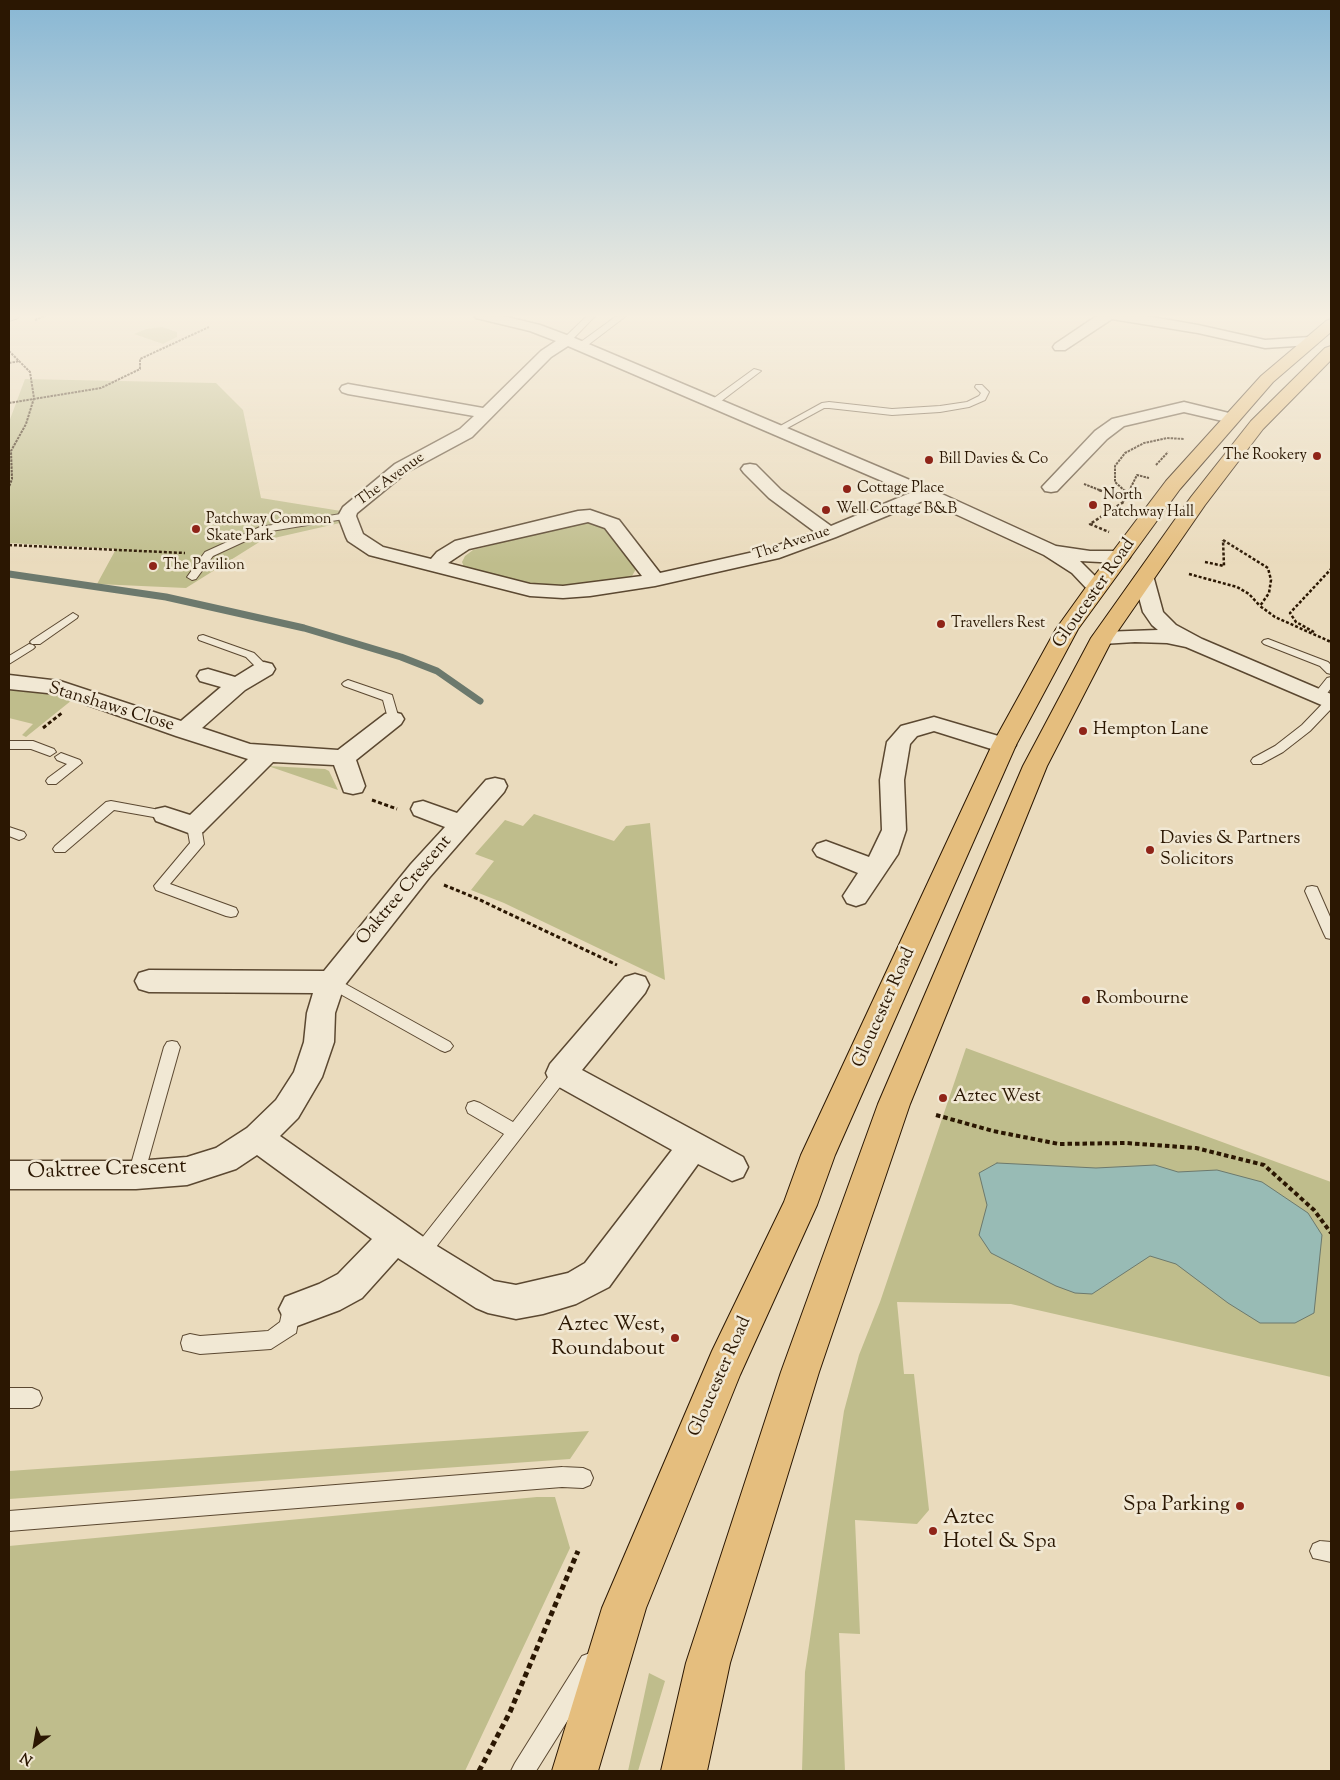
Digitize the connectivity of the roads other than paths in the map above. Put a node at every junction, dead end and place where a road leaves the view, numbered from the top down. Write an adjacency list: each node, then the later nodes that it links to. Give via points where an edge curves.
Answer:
1 (400, 398): 9 (street)
2 (501, 398): 9 (street, The Avenue)
3 (702, 398): 8 (street)
4 (720, 398): 8 (lane)
5 (982, 398): 11 (lane, via 969,404 906,412 822,406)
6 (1250, 398): 10 (main road, Gloucester Road)
7 (1279, 398): 21 (main road, Gloucester Road, via 1198,501)
8 (713, 403): 11 (street)
9 (486, 413): 15 (street, The Avenue, via 456,440 401,468)
10 (1231, 418): 13 (street, via 1184,407 1118,422 1101,434 1057,481); 18 (main road, Gloucester Road, via 1173,484)
11 (777, 430): 14 (street)
12 (750, 469): 16 (street, via 776,494)
13 (1084, 482)
14 (925, 493): 16 (street, The Avenue); 17 (street)
15 (347, 516): 19 (street, The Avenue, via 355,537 376,551); 20 (lane, via 263,529 209,554)
16 (829, 533): 22 (street, The Avenue, via 772,554)
17 (1051, 551): 18 (street); 23 (street, via 1079,569)
18 (1120, 557): 23 (main road, Gloucester Road)
19 (436, 566): 22 (street, The Avenue, via 546,592 590,590); 22 (street, via 444,556 462,545 590,516 612,524)
20 (192, 577)
21 (1144, 579): 26 (main road, Gloucester Road); 28 (street, via 1153,612 1159,621)
22 (655, 580)
23 (1096, 587): 41 (main road, Gloucester Road, via 1066,629)
24 (73, 616): 29 (lane)
25 (203, 638): 31 (lane, Stanshaws Close, via 250,655)
26 (1102, 638): 28 (street, via 1168,637); 83 (main road, Gloucester Road, via 1035,766 894,1104 800,1372 708,1663)
27 (1268, 642): 32 (lane, via 1324,664)
28 (1195, 643): 37 (street)
29 (32, 644): 30 (lane)
30 (9, 660)
31 (264, 669): 36 (street, Stanshaws Close)
32 (1331, 671)
33 (208, 676): 36 (street)
34 (9, 682): 39 (street, Stanshaws Close, via 60,688)
35 (348, 684): 38 (lane, via 388,698)
36 (236, 685): 39 (street, Stanshaws Close)
37 (1327, 693): 45 (lane, via 1306,728 1280,750)
38 (393, 719): 44 (street)
39 (184, 730): 42 (street, Stanshaws Close)
40 (15, 745): 43 (lane); 46 (lane, via 33,745 76,762)
41 (1004, 745): 55 (street, via 934,724 909,731 899,742 892,780 894,830); 80 (main road, Gloucester Road, via 818,1156 800,1204 725,1364)
42 (266, 754): 44 (street, Stanshaws Close); 52 (street)
43 (9, 756)
44 (343, 758): 47 (street)
45 (1258, 761)
46 (52, 781)
47 (353, 786)
48 (495, 786): 51 (street, Oaktree Crescent)
49 (424, 810): 51 (street, Oaktree Crescent)
50 (165, 815): 52 (street); 53 (lane, via 111,805)
51 (462, 824): 61 (street, Oaktree Crescent)
52 (194, 826): 58 (lane, via 197,844 161,886)
53 (60, 849)
54 (826, 850): 55 (street)
55 (875, 869): 57 (street)
56 (1312, 891): 59 (lane)
57 (856, 896)
58 (231, 912)
59 (1331, 934)
60 (149, 981): 61 (street)
61 (330, 982): 63 (lane); 68 (street, Oaktree Crescent, via 321,1013 319,1042 307,1077 287,1110)
62 (635, 984): 65 (street)
63 (445, 1046)
64 (172, 1047): 72 (lane)
65 (561, 1073): 67 (lane); 69 (street)
66 (474, 1108): 67 (lane)
67 (514, 1132): 73 (lane)
68 (258, 1138): 72 (street, Oaktree Crescent, via 225,1159 187,1171); 73 (street)
69 (693, 1146): 70 (street); 73 (street, via 598,1275 576,1287 516,1302 488,1296)
70 (732, 1167)
71 (9, 1175): 72 (street, Oaktree Crescent)
72 (136, 1175)
73 (407, 1246): 74 (street, via 350,1286 328,1298)
74 (297, 1308): 75 (lane, via 290,1310 289,1327 271,1340)
75 (190, 1343)
76 (9, 1398): 77 (lane)
77 (32, 1398)
78 (583, 1478): 79 (lane)
79 (9, 1521)
80 (624, 1608): 81 (lane); 82 (main road, Gloucester Road)
81 (523, 1771)
82 (575, 1771)
83 (684, 1771)

